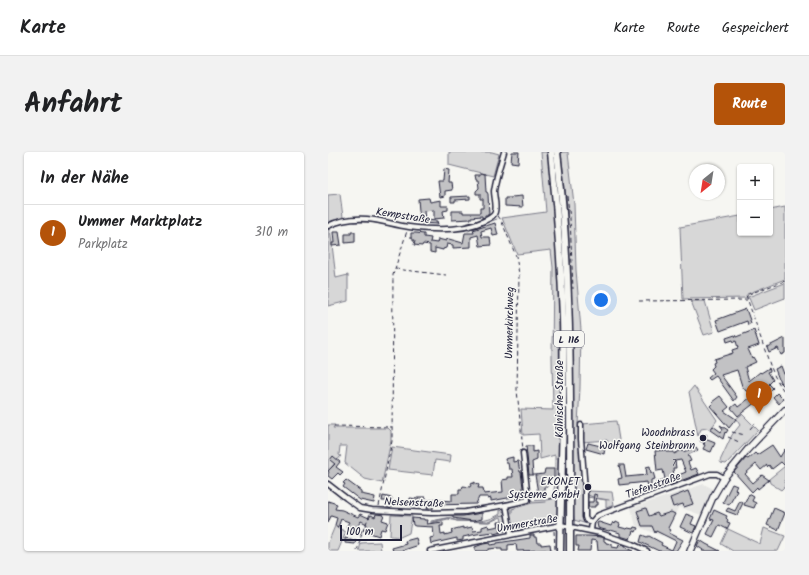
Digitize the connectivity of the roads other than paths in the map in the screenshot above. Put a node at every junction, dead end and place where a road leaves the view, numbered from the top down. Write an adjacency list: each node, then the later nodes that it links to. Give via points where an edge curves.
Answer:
1 (504, 152): 4 (street, Kempstraße, via 494,192 495,212 490,218 478,224 463,228 434,229 352,218)
2 (551, 152): 12 (main road, Kölnische Straße / L 116, via 558,213 563,318)
3 (557, 152): 13 (main road, Kölnische Straße / L 116, via 564,205 568,276)
4 (328, 226)
5 (785, 410): 8 (main road)
6 (581, 425): 11 (street, via 585,517)
7 (523, 453): 10 (street, Nelsenstraße, via 528,500)
8 (724, 478): 11 (street, Tiefenstraße, via 710,474 613,509 596,516); 21 (main road)
9 (328, 484): 10 (street, Nelsenstraße, via 360,508 372,510 465,512)
10 (506, 506): 15 (street)
11 (592, 522): 14 (street)
12 (561, 525): 13 (street, Ummerstraße); 15 (street, Ummerstraße); 18 (main road, Kölnische Straße / L 116)
13 (570, 527): 14 (street, Ummerstraße); 19 (main road, Kölnische Straße / L 116)
14 (591, 530): 16 (street, Ummerstraße, via 617,538)
15 (511, 534): 17 (street, Ummerstraße)
16 (641, 550): 20 (street, Ummerstraße)
17 (430, 551)
18 (560, 551)
19 (570, 551)
20 (648, 551)
21 (690, 551)

